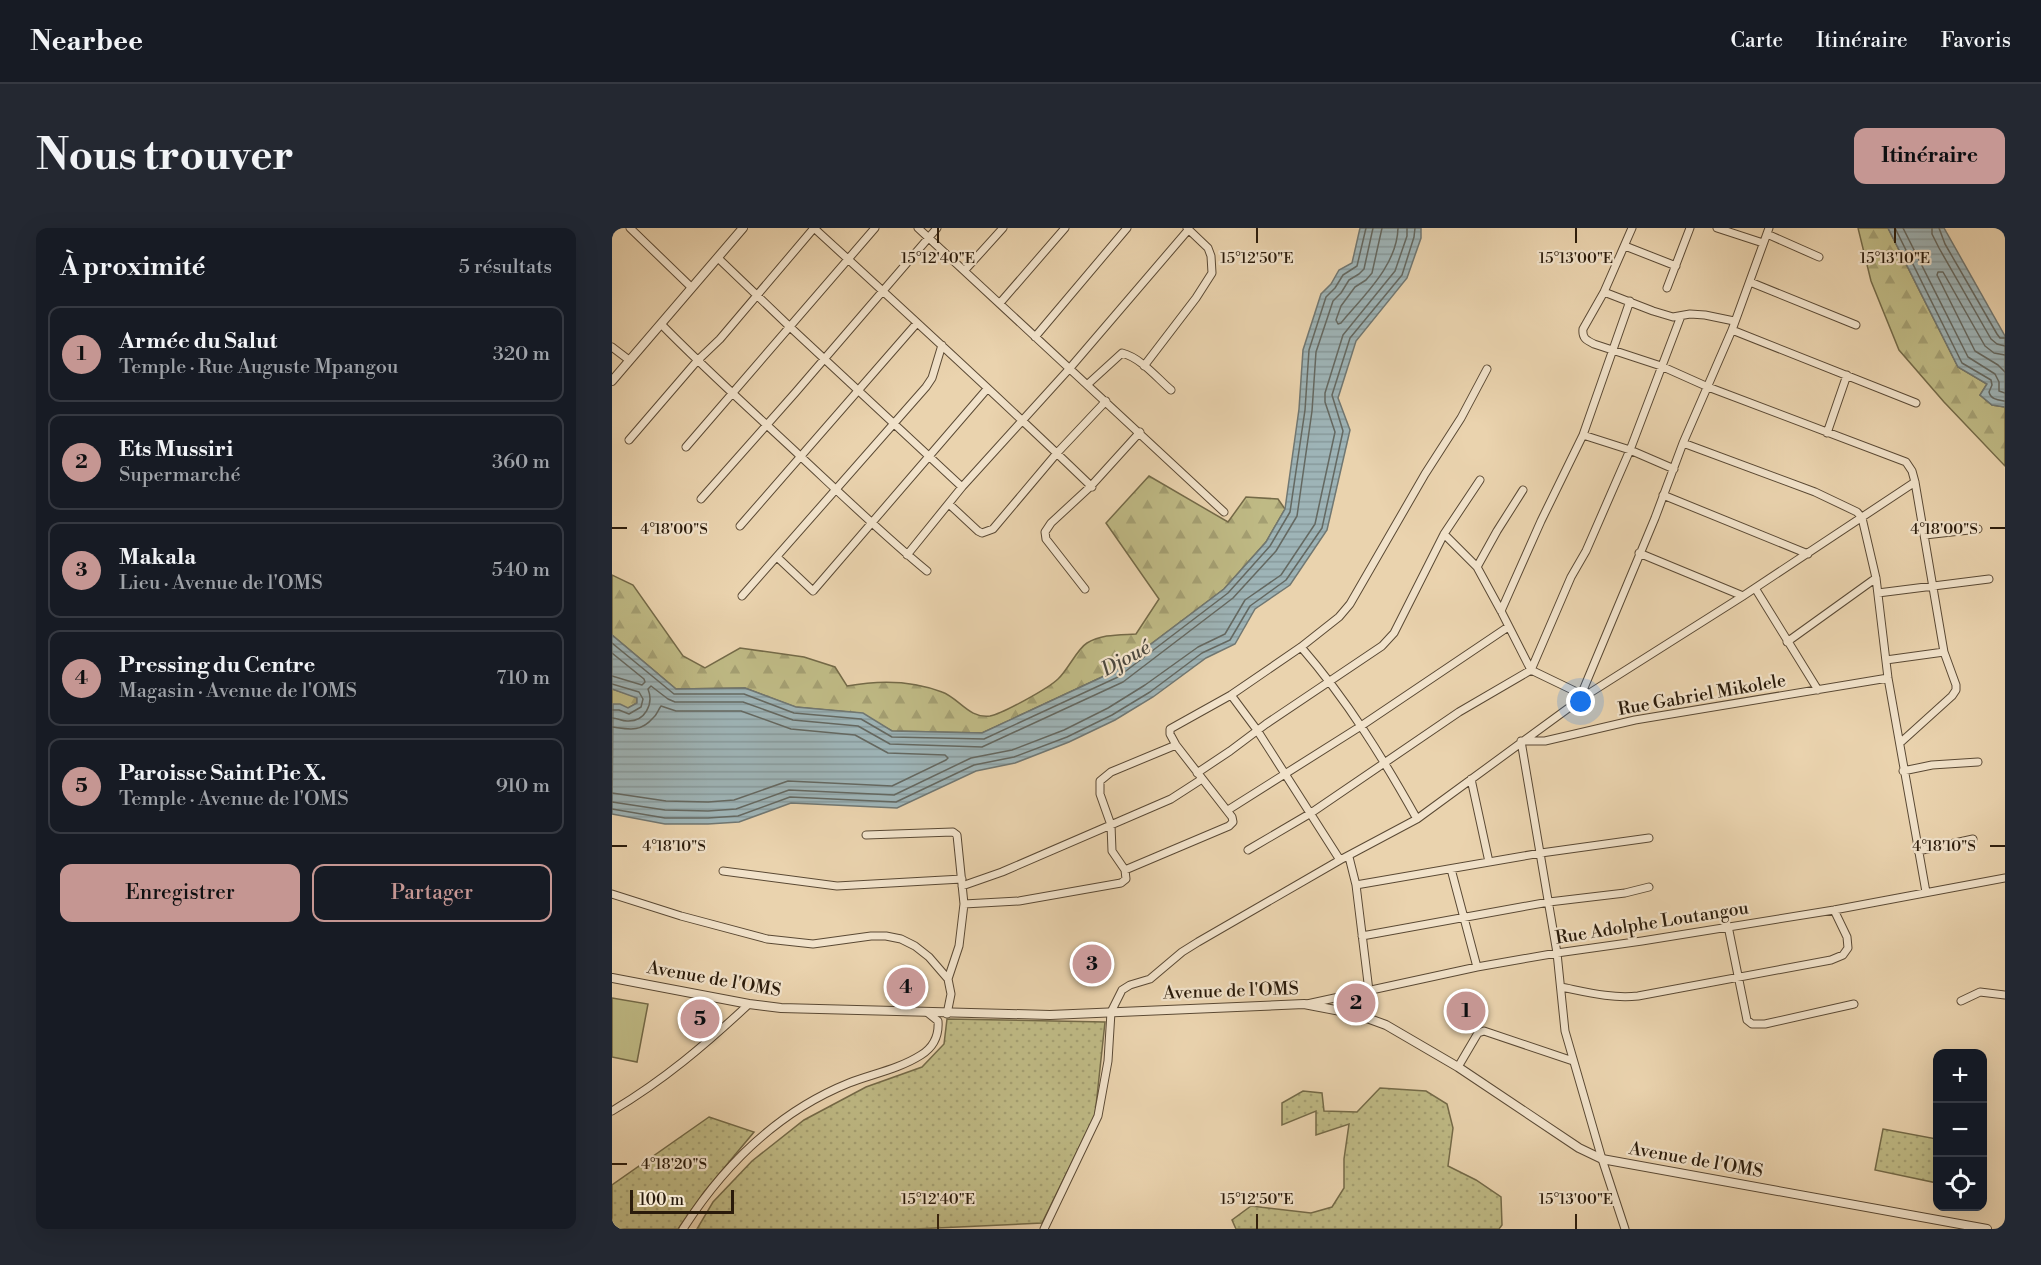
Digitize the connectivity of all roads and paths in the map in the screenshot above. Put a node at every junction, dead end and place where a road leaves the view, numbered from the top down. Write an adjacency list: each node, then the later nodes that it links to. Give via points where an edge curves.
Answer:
1 (630, 228): 24 (street)
2 (814, 228): 20 (street); 28 (street)
3 (875, 228): 20 (street)
4 (918, 228): 15 (street)
5 (937, 228): 15 (street)
6 (1002, 228): 22 (street)
7 (1065, 228): 30 (street)
8 (1127, 228): 38 (street)
9 (1632, 228): 17 (street)
10 (1690, 228): 21 (street)
11 (1717, 228): 16 (street)
12 (1188, 229): 45 (street, via 1208,248 1212,273); 47 (street)
13 (738, 230): 19 (street)
14 (1768, 231): 16 (street); 18 (street)
15 (928, 238): 22 (street); 26 (street)
16 (1762, 243): 23 (street)
17 (1625, 246): 21 (street); 27 (street)
18 (1819, 257)
19 (718, 258): 24 (street); 28 (street)
20 (848, 259): 26 (street); 36 (street)
21 (1676, 266): 25 (street)
22 (965, 270): 30 (street)
23 (1750, 282): 32 (street); 35 (street)
24 (691, 287): 34 (street)
25 (1667, 288)
26 (883, 290): 33 (street); 42 (street)
27 (1604, 292): 29 (street); 41 (street, via 1582,335)
28 (756, 294): 36 (street); 44 (street)
29 (1630, 301): 31 (street, via 1665,315); 41 (street)
30 (1000, 303): 38 (street)
31 (1681, 316): 32 (street, via 1705,315); 46 (street)
32 (1734, 321): 37 (street)
33 (917, 323): 39 (street); 54 (street)
34 (661, 324): 43 (street); 44 (street)
35 (1856, 326)
36 (790, 327): 42 (street); 56 (street)
37 (1732, 330): 49 (street); 52 (street)
38 (1035, 337): 47 (street)
39 (942, 345): 53 (street); 60 (street, via 932,378)
40 (612, 347): 43 (street)
41 (1613, 349): 46 (street); 64 (street)
42 (824, 359): 54 (street); 61 (street)
43 (629, 360): 50 (street)
44 (697, 361): 56 (street); 65 (street)
45 (1144, 366): 51 (street, via 1122,352); 55 (street)
46 (1661, 366): 52 (street); 68 (street)
47 (1070, 368): 51 (street); 59 (street)
48 (1487, 369): 106 (street, via 1350,604 1340,617)
49 (1847, 375): 58 (street); 63 (street)
50 (612, 381)
51 (1088, 384): 57 (street)
52 (1708, 387): 63 (street); 66 (street)
53 (987, 389): 59 (street); 70 (street)
54 (858, 390): 60 (street); 71 (street)
55 (1171, 390)
56 (730, 393): 61 (street); 67 (street)
57 (1106, 401): 62 (street); 69 (street)
58 (1916, 403)
59 (1023, 420): 69 (street); 76 (street)
60 (894, 422): 70 (street); 77 (street)
61 (766, 424): 71 (street); 80 (street)
62 (1140, 432): 75 (street); 82 (street)
63 (1827, 433): 74 (street, via 1906,462)
64 (1583, 435): 68 (street); 103 (street)
65 (629, 440)
66 (1683, 443): 72 (street); 83 (street, via 1815,492)
67 (686, 447)
68 (1630, 450): 72 (street); 109 (street)
69 (1057, 453): 75 (street); 81 (street, via 993,529 978,531)
70 (928, 455): 76 (street); 84 (street)
71 (801, 457): 77 (street); 85 (street)
72 (1674, 469): 79 (street)
73 (1480, 480): 87 (street)
74 (1915, 482): 83 (street); 88 (street)
75 (1091, 486): 99 (street, via 1051,523 1044,536)
76 (962, 487): 81 (street)
77 (835, 489): 84 (street); 92 (street)
78 (1523, 490): 93 (street)
79 (1663, 495): 89 (street); 90 (street)
80 (701, 499)
81 (949, 504): 91 (street)
82 (1224, 512)
83 (1862, 518): 90 (street); 95 (street)
84 (871, 524): 91 (street); 92 (street, via 813,591)
85 (740, 526)
86 (1978, 529): 88 (street)
87 (1444, 534): 93 (street); 111 (street, via 1394,633 1382,646)
88 (1925, 534): 97 (street)
89 (1639, 553): 102 (street); 114 (street)
90 (1808, 554): 98 (street)
91 (907, 555): 94 (street)
92 (777, 558): 101 (street)
93 (1477, 567): 103 (street)
94 (927, 572)
95 (1876, 578): 100 (street); 105 (street)
96 (1989, 579): 97 (street)
97 (1933, 586): 100 (street); 107 (street)
98 (1755, 588): 102 (street); 105 (street)
99 (1085, 589)
100 (1878, 593): 108 (street)
101 (742, 596)
102 (1743, 596): 114 (street)
103 (1502, 611): 104 (street)
104 (1508, 627): 109 (street); 115 (street)
105 (1787, 642): 112 (street)
106 (1301, 647): 111 (street); 113 (street)
107 (1944, 652): 108 (street); 118 (street, via 1956,690)
108 (1886, 660): 110 (street)
109 (1531, 669): 114 (street); 120 (street)
110 (1888, 678): 112 (street, Rue Gabriel Mikolele); 118 (street)
111 (1330, 682): 115 (street); 116 (street)
112 (1818, 690): 117 (street, Rue Gabriel Mikolele, via 1635,720 1545,741)
113 (1231, 695): 116 (street); 119 (street, via 1170,729)
114 (1583, 695): 117 (street)
115 (1361, 726): 120 (street); 123 (street)
116 (1257, 730): 123 (street); 124 (street)
117 (1521, 741): 125 (street); 135 (street)
118 (1900, 743): 122 (street)
119 (1176, 745): 124 (street); 129 (street, via 1111,772 1100,781 1100,794)
120 (1385, 761): 127 (street); 128 (street)
121 (1978, 762): 122 (street)
122 (1903, 771): 134 (street)
123 (1285, 774): 126 (street); 127 (street)
124 (1200, 776): 126 (street); 129 (street, via 1172,799)
125 (1471, 779): 128 (street); 138 (street)
126 (1228, 810): 140 (street, via 1233,819 1229,826)
127 (1311, 813): 133 (street); 137 (street)
128 (1417, 819): 136 (street)
129 (1111, 825): 140 (street, via 1112,851); 143 (street, via 1002,872)
130 (866, 835): 143 (street, via 953,832 957,835)
131 (1650, 838): 135 (street)
132 (1973, 839): 134 (street)
133 (1248, 850)
134 (1918, 851): 146 (street)
135 (1541, 853): 138 (street); 148 (street)
136 (1349, 856): 137 (street); 144 (street)
137 (1340, 860): 166 (street, via 1182,952 1150,979 1122,990)
138 (1489, 862): 139 (street)
139 (1451, 869): 144 (street); 151 (street)
140 (1125, 870): 149 (street, via 1126,879 1121,883 1020,901)
141 (723, 871): 143 (street, via 837,886)
142 (2005, 878): 146 (street, Rue Adolphe Loutangou)
143 (962, 883): 149 (street)
144 (1356, 885): 153 (street)
145 (1649, 887): 148 (street)
146 (1926, 892): 150 (street, Rue Adolphe Loutangou)
147 (612, 894): 158 (street, via 767,939 813,944 871,936 901,939 929,957)
148 (1549, 902): 151 (street); 154 (street)
149 (964, 904): 158 (street, via 959,946)
150 (1834, 910): 152 (street, Rue Adolphe Loutangou); 157 (street, via 1847,938 1848,948 1843,955)
151 (1464, 918): 153 (street); 155 (street)
152 (1728, 926): 154 (street, Rue Adolphe Loutangou); 157 (street)
153 (1362, 936): 160 (street)
154 (1557, 953): 155 (street, Rue Adolphe Loutangou); 159 (street)
155 (1477, 967): 160 (street, Rue Adolphe Loutangou)
156 (612, 978): 163 (street, Avenue de l'OMS)
157 (1738, 978): 159 (street, via 1624,998); 165 (street, via 1752,1024)
158 (948, 979): 168 (street, via 951,994)
159 (1561, 987): 169 (street, via 1565,1031)
160 (1370, 991): 164 (street, Rue Adolphe Loutangou)
161 (2005, 995): 162 (street, via 1980,992)
162 (1961, 1001)
163 (749, 1004): 167 (street, Avenue de l'OMS); 171 (street, via 673,1071)
164 (1304, 1004): 166 (street, Avenue de l'OMS); 170 (street, Avenue de l'OMS, via 1386,1024)
165 (1854, 1004)
166 (1111, 1012): 168 (street, Avenue de l'OMS); 174 (street, via 1108,1061 1098,1116)
167 (928, 1013): 168 (street, Avenue de l'OMS); 173 (street, via 938,1021 939,1031 929,1049 824,1095 776,1125 730,1165)
168 (947, 1014)
169 (1573, 1061): 170 (street, via 1484,1031 1478,1034); 172 (street)
170 (1458, 1067): 172 (street, Avenue de l'OMS, via 1547,1128)
171 (612, 1111)
172 (1602, 1159): 175 (street); 176 (street, Avenue de l'OMS)
173 (683, 1229)
174 (1044, 1229)
175 (1625, 1229)
176 (1987, 1229)

